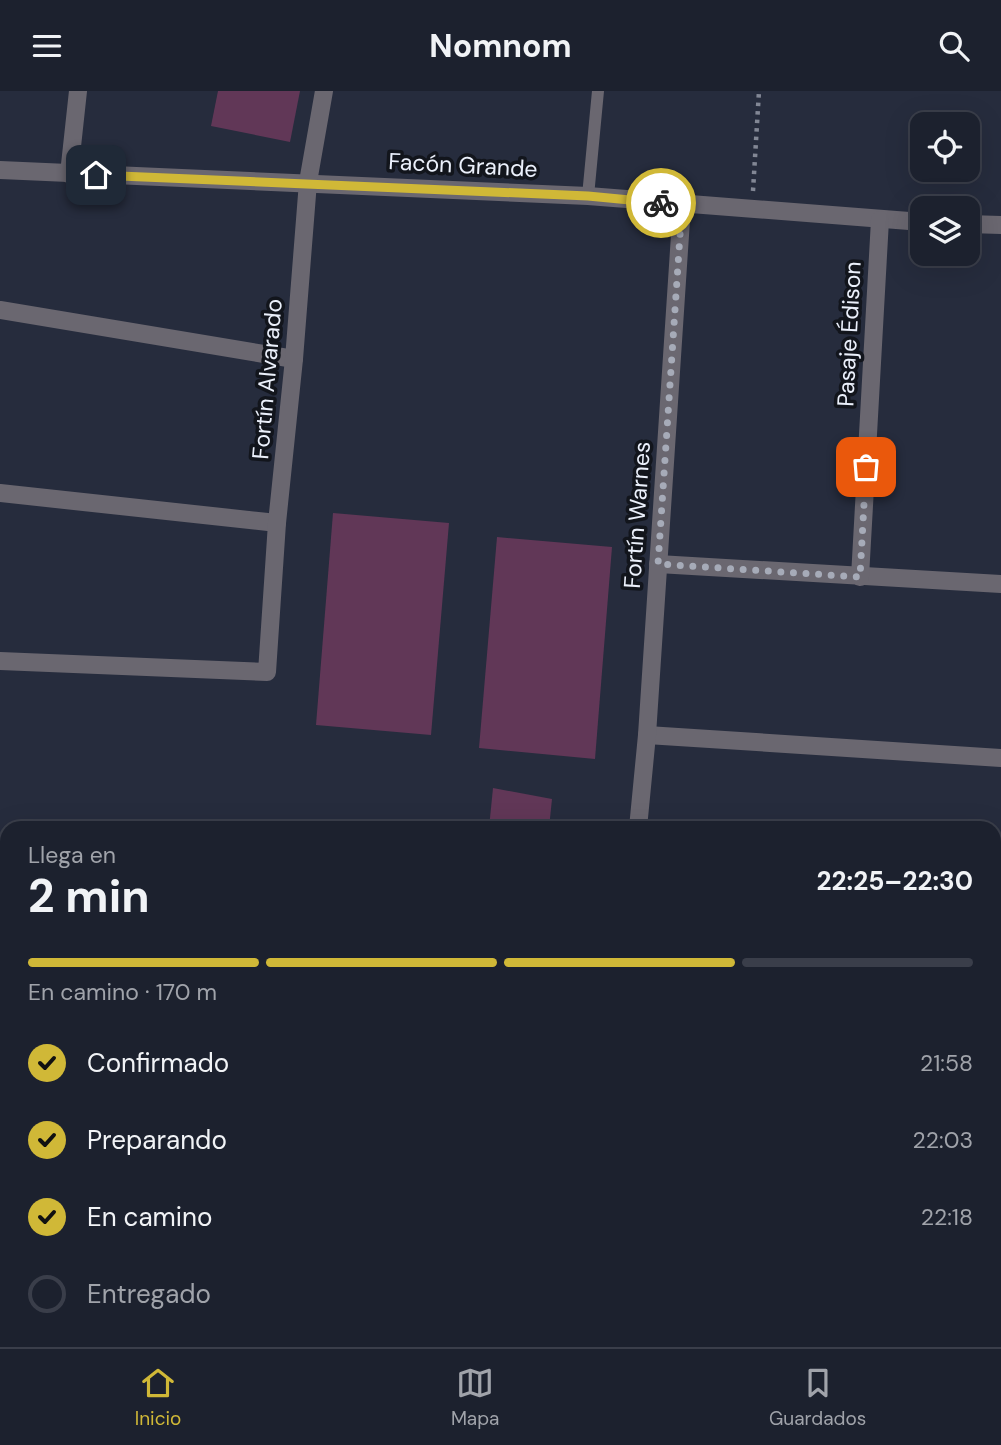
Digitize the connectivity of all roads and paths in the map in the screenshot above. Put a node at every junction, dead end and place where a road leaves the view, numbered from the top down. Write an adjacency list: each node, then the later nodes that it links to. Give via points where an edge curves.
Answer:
1 (78, 91): 6 (street)
2 (324, 91): 7 (street, Fortín Alvarado)
3 (598, 91): 8 (lane)
4 (759, 91): 10 (path)
5 (0, 170): 6 (street, Facón Grande)
6 (69, 174): 7 (street, Facón Grande)
7 (308, 182): 8 (street, Facón Grande); 16 (street, Fortín Alvarado)
8 (588, 196): 9 (street, Facón Grande)
9 (682, 205): 10 (street, Facón Grande); 19 (street, Fortín Warnes)
10 (751, 209): 11 (street, Facón Grande)
11 (880, 220): 12 (street, Facón Grande); 20 (street, Pasaje Édison)
12 (910, 221)
13 (980, 224): 14 (street)
14 (1001, 225)
15 (0, 310): 16 (street)
16 (294, 359): 18 (street, Fortín Alvarado)
17 (0, 493): 18 (street)
18 (277, 523): 22 (street, Fortín Alvarado, via 267,672)
19 (658, 564): 20 (street); 23 (street, Fortín Warnes)
20 (860, 577): 21 (street)
21 (1001, 584)
22 (0, 661)
23 (647, 735): 24 (street); 25 (street, Fortín Warnes)
24 (1001, 758)
25 (639, 821)

